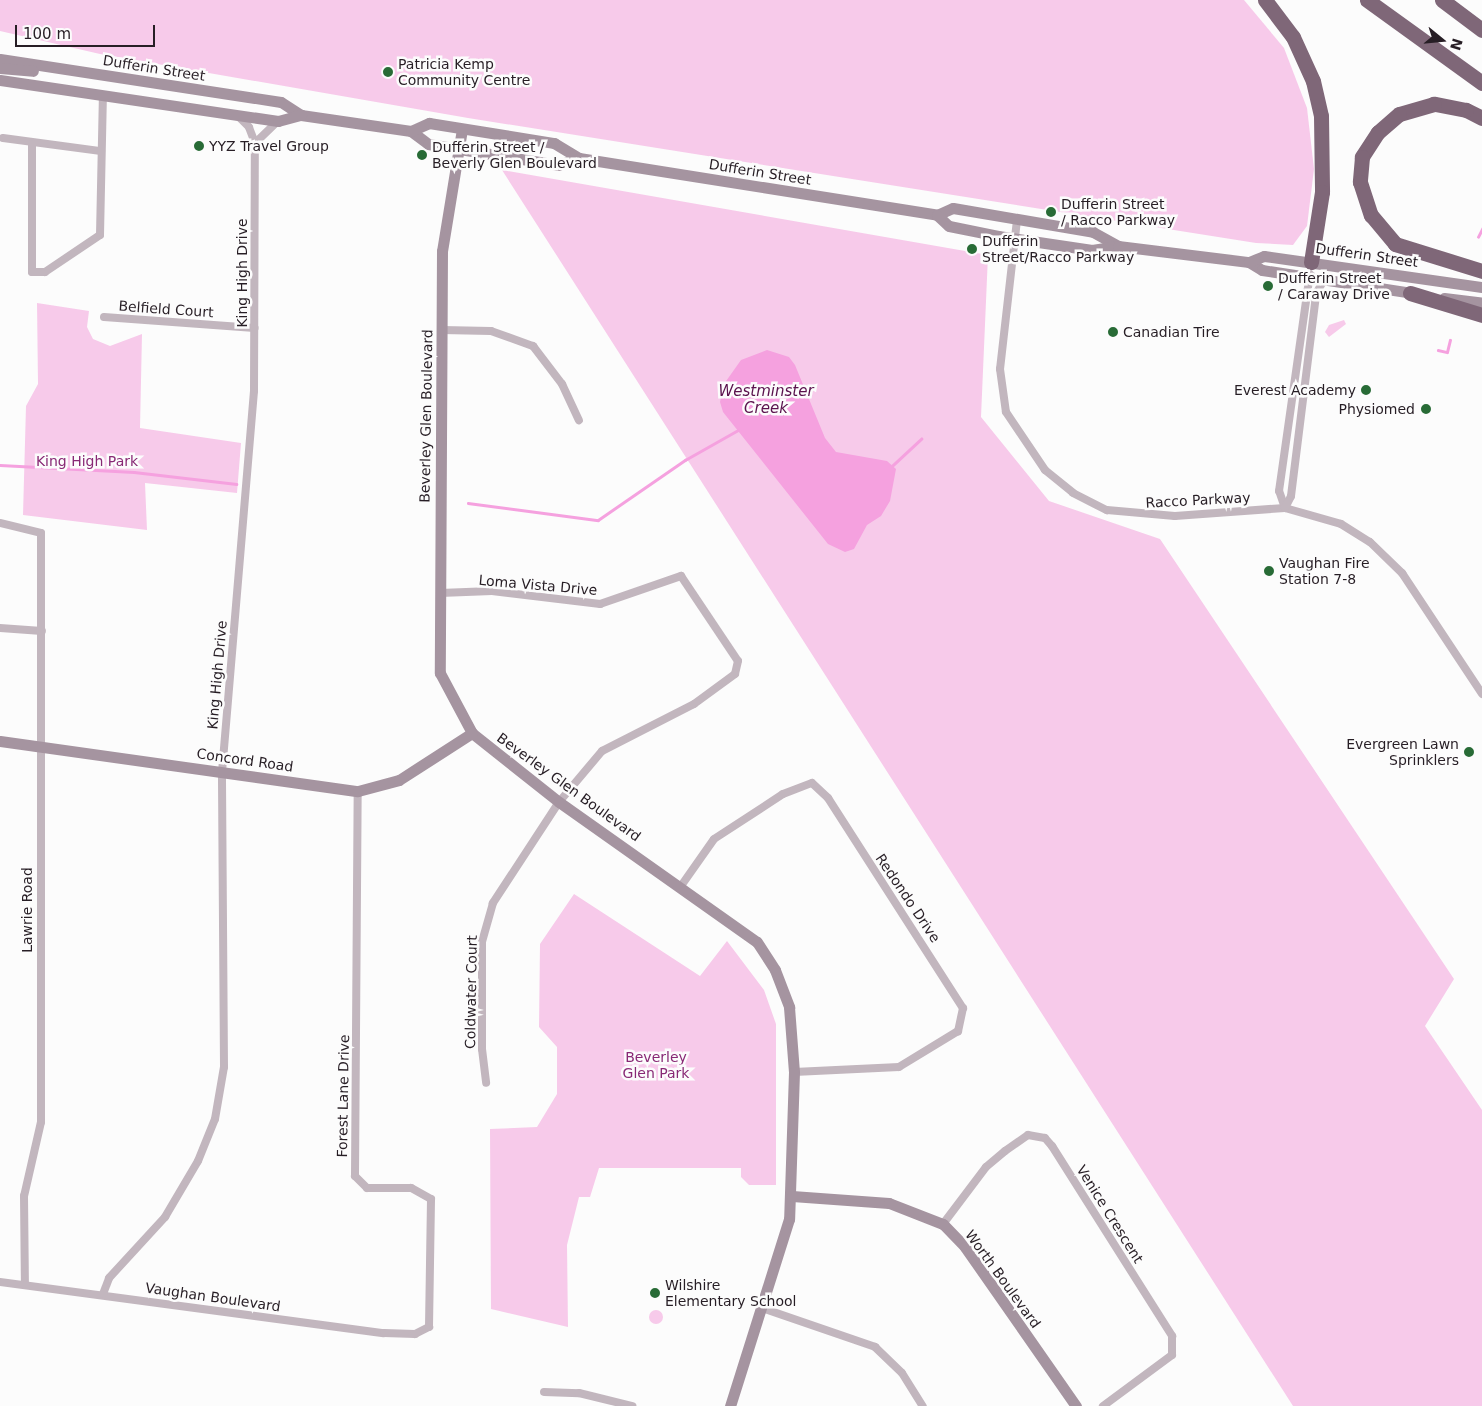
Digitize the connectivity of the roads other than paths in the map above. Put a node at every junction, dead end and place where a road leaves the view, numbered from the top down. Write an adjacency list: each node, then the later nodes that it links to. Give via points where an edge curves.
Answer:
1 (1265, 0): 27 (highway, via 1293,37 1313,81 1321,116 1322,192)
2 (1367, 0): 9 (highway)
3 (1442, 0): 4 (highway)
4 (1482, 30)
5 (0, 59): 7 (main road, Dufferin Street)
6 (0, 68): 7 (main road)
7 (90, 73): 12 (main road, Dufferin Street, via 281,102)
8 (0, 80): 10 (main road, Dufferin Street)
9 (1482, 83)
10 (103, 95): 11 (main road, Dufferin Street); 21 (street)
11 (237, 114): 14 (main road, Dufferin Street); 19 (street, King High Drive, via 250,127)
12 (301, 115): 14 (main road, Dufferin Street); 16 (main road, Dufferin Street)
13 (1482, 118): 28 (highway, via 1466,110 1434,104 1399,114 1378,132 1362,157 1360,182 1371,215 1395,244)
14 (278, 121): 19 (street)
15 (462, 129): 16 (main road, Dufferin Street, via 429,123); 20 (main road, Beverley Glen Boulevard); 22 (main road, Dufferin Street, via 554,142)
16 (411, 131): 20 (main road, Dufferin Street, via 428,144)
17 (3, 138): 18 (street)
18 (32, 144): 21 (street); 21 (street, via 32,272 45,272 100,235)
19 (255, 144): 35 (street, King High Drive)
20 (459, 149): 22 (main road, Dufferin Street, via 558,166); 36 (main road, Beverley Glen Boulevard, via 442,251)
21 (101, 151)
22 (579, 158): 23 (main road, Dufferin Street)
23 (936, 215): 24 (main road, Dufferin Street, via 953,208); 25 (main road, Dufferin Street, via 949,226)
24 (1017, 220): 25 (street, Racco Parkway); 26 (main road, Dufferin Street, via 1094,232)
25 (1015, 238): 26 (main road, Dufferin Street, via 1092,250); 38 (street, Racco Parkway, via 1000,369 1006,412 1045,470 1073,493 1107,510 1142,516)
26 (1118, 246): 27 (main road, Dufferin Street, via 1249,262 1264,256)
27 (1310, 269): 29 (main road, Dufferin Street); 30 (main road, Dufferin Street); 38 (street, via 1279,491)
28 (1482, 271)
29 (1325, 278): 31 (main road, Dufferin Street); 38 (street, via 1316,294 1291,496)
30 (1482, 287)
31 (1410, 293): 32 (main road, Dufferin Street); 33 (highway)
32 (1482, 303)
33 (1482, 315)
34 (104, 316): 35 (street, Belfield Court)
35 (255, 328): 47 (street, King High Drive, via 251,471 227,683)
36 (442, 330): 37 (street, via 491,331 533,346 562,384); 40 (main road, Beverley Glen Boulevard)
37 (579, 420)
38 (1285, 508): 43 (street, Racco Parkway, via 1325,516 1370,542 1402,573)
39 (0, 523): 42 (street, Lawrie Road, via 41,533)
40 (440, 593): 44 (main road, Beverley Glen Boulevard, via 440,673); 49 (street, Loma Vista Drive, via 492,591 600,604 681,576 732,647 738,661 735,674 676,716 602,751)
41 (0, 628): 42 (street)
42 (42, 630): 46 (street, Lawrie Road)
43 (1482, 694)
44 (472, 733): 48 (main road, Concord Road, via 399,780); 49 (main road, Beverley Glen Boulevard)
45 (0, 741): 46 (main road, Concord Road)
46 (40, 746): 47 (main road, Concord Road); 56 (street, Lawrie Road, via 41,1129 24,1196)
47 (222, 772): 48 (main road, Concord Road); 57 (street, King High Drive, via 224,1067 215,1120 165,1217 109,1278)
48 (358, 791): 59 (street, Forest Lane Drive, via 355,1176 367,1188 411,1188 431,1199 432,1318)
49 (560, 802): 50 (main road, Beverley Glen Boulevard); 52 (street, Coldwater Court, via 493,903 486,923 482,1049)
50 (682, 886): 51 (main road, Beverley Glen Boulevard, via 757,942 775,970 789,1007); 51 (street, Redondo Drive, via 714,839 791,789 812,783 828,798 963,1008 958,1031 900,1067)
51 (794, 1072): 53 (main road, Beverley Glen Boulevard)
52 (486, 1083)
53 (792, 1196): 54 (main road, Worth Boulevard, via 890,1203); 58 (main road, Beverley Glen Boulevard, via 788,1227)
54 (943, 1224): 64 (main road, Worth Boulevard, via 965,1247); 65 (street, Venice Crescent, via 986,1167 1028,1135 1045,1138 1172,1336 1172,1355)
55 (0, 1282): 56 (street, Vaughan Boulevard)
56 (25, 1285): 57 (street, Vaughan Boulevard)
57 (103, 1294): 59 (street, Vaughan Boulevard, via 384,1333)
58 (762, 1308): 62 (main road, Beverley Glen Boulevard); 63 (street, via 875,1347 902,1373)
59 (422, 1332)
60 (544, 1392): 61 (street, via 579,1393)
61 (632, 1406)
62 (730, 1406)
63 (923, 1406)
64 (1076, 1406)
65 (1103, 1406)

